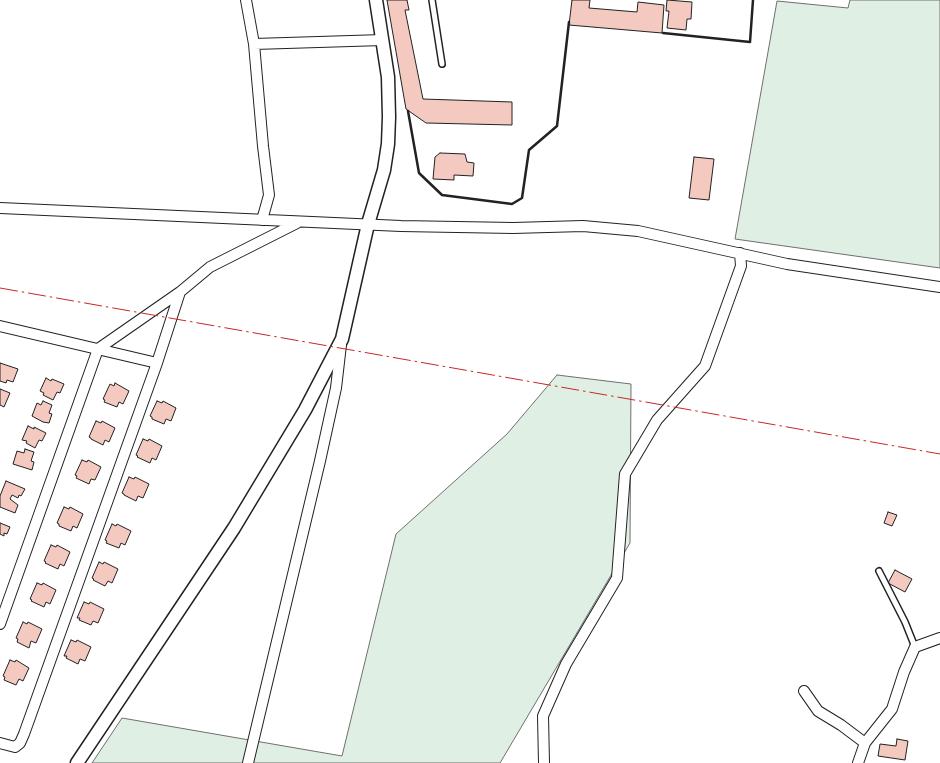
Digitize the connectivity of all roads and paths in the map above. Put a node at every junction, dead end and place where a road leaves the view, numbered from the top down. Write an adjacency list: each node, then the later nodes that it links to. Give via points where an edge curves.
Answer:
1 (246, 0): 5 (street)
2 (376, 0): 4 (street)
3 (432, 0): 6 (lane)
4 (383, 40): 5 (street); 10 (street, via 388,77 388,144)
5 (254, 44): 8 (street, via 269,194)
6 (442, 64)
7 (0, 208): 8 (street)
8 (262, 220): 9 (street)
9 (299, 222): 10 (street); 13 (street, via 210,267)
10 (368, 224): 11 (street, via 583,226 638,231); 15 (street)
11 (740, 253): 12 (street, via 787,264); 27 (street, via 741,266 705,366 657,420 625,474 617,578 566,664 543,716)
12 (940, 287)
13 (180, 292): 16 (street); 17 (street)
14 (0, 326): 16 (street)
15 (342, 339): 25 (street, via 305,410 234,528); 26 (street, via 336,388 320,462)
16 (98, 349): 17 (street); 19 (street)
17 (157, 363): 23 (street, via 24,734 14,747)
18 (879, 571): 21 (lane)
19 (0, 624)
20 (940, 638): 21 (street)
21 (915, 647): 24 (street, via 892,709)
22 (804, 691): 24 (street, via 818,711)
23 (0, 742)
24 (866, 743): 28 (street)
25 (77, 763)
26 (248, 763)
27 (544, 763)
28 (858, 763)

